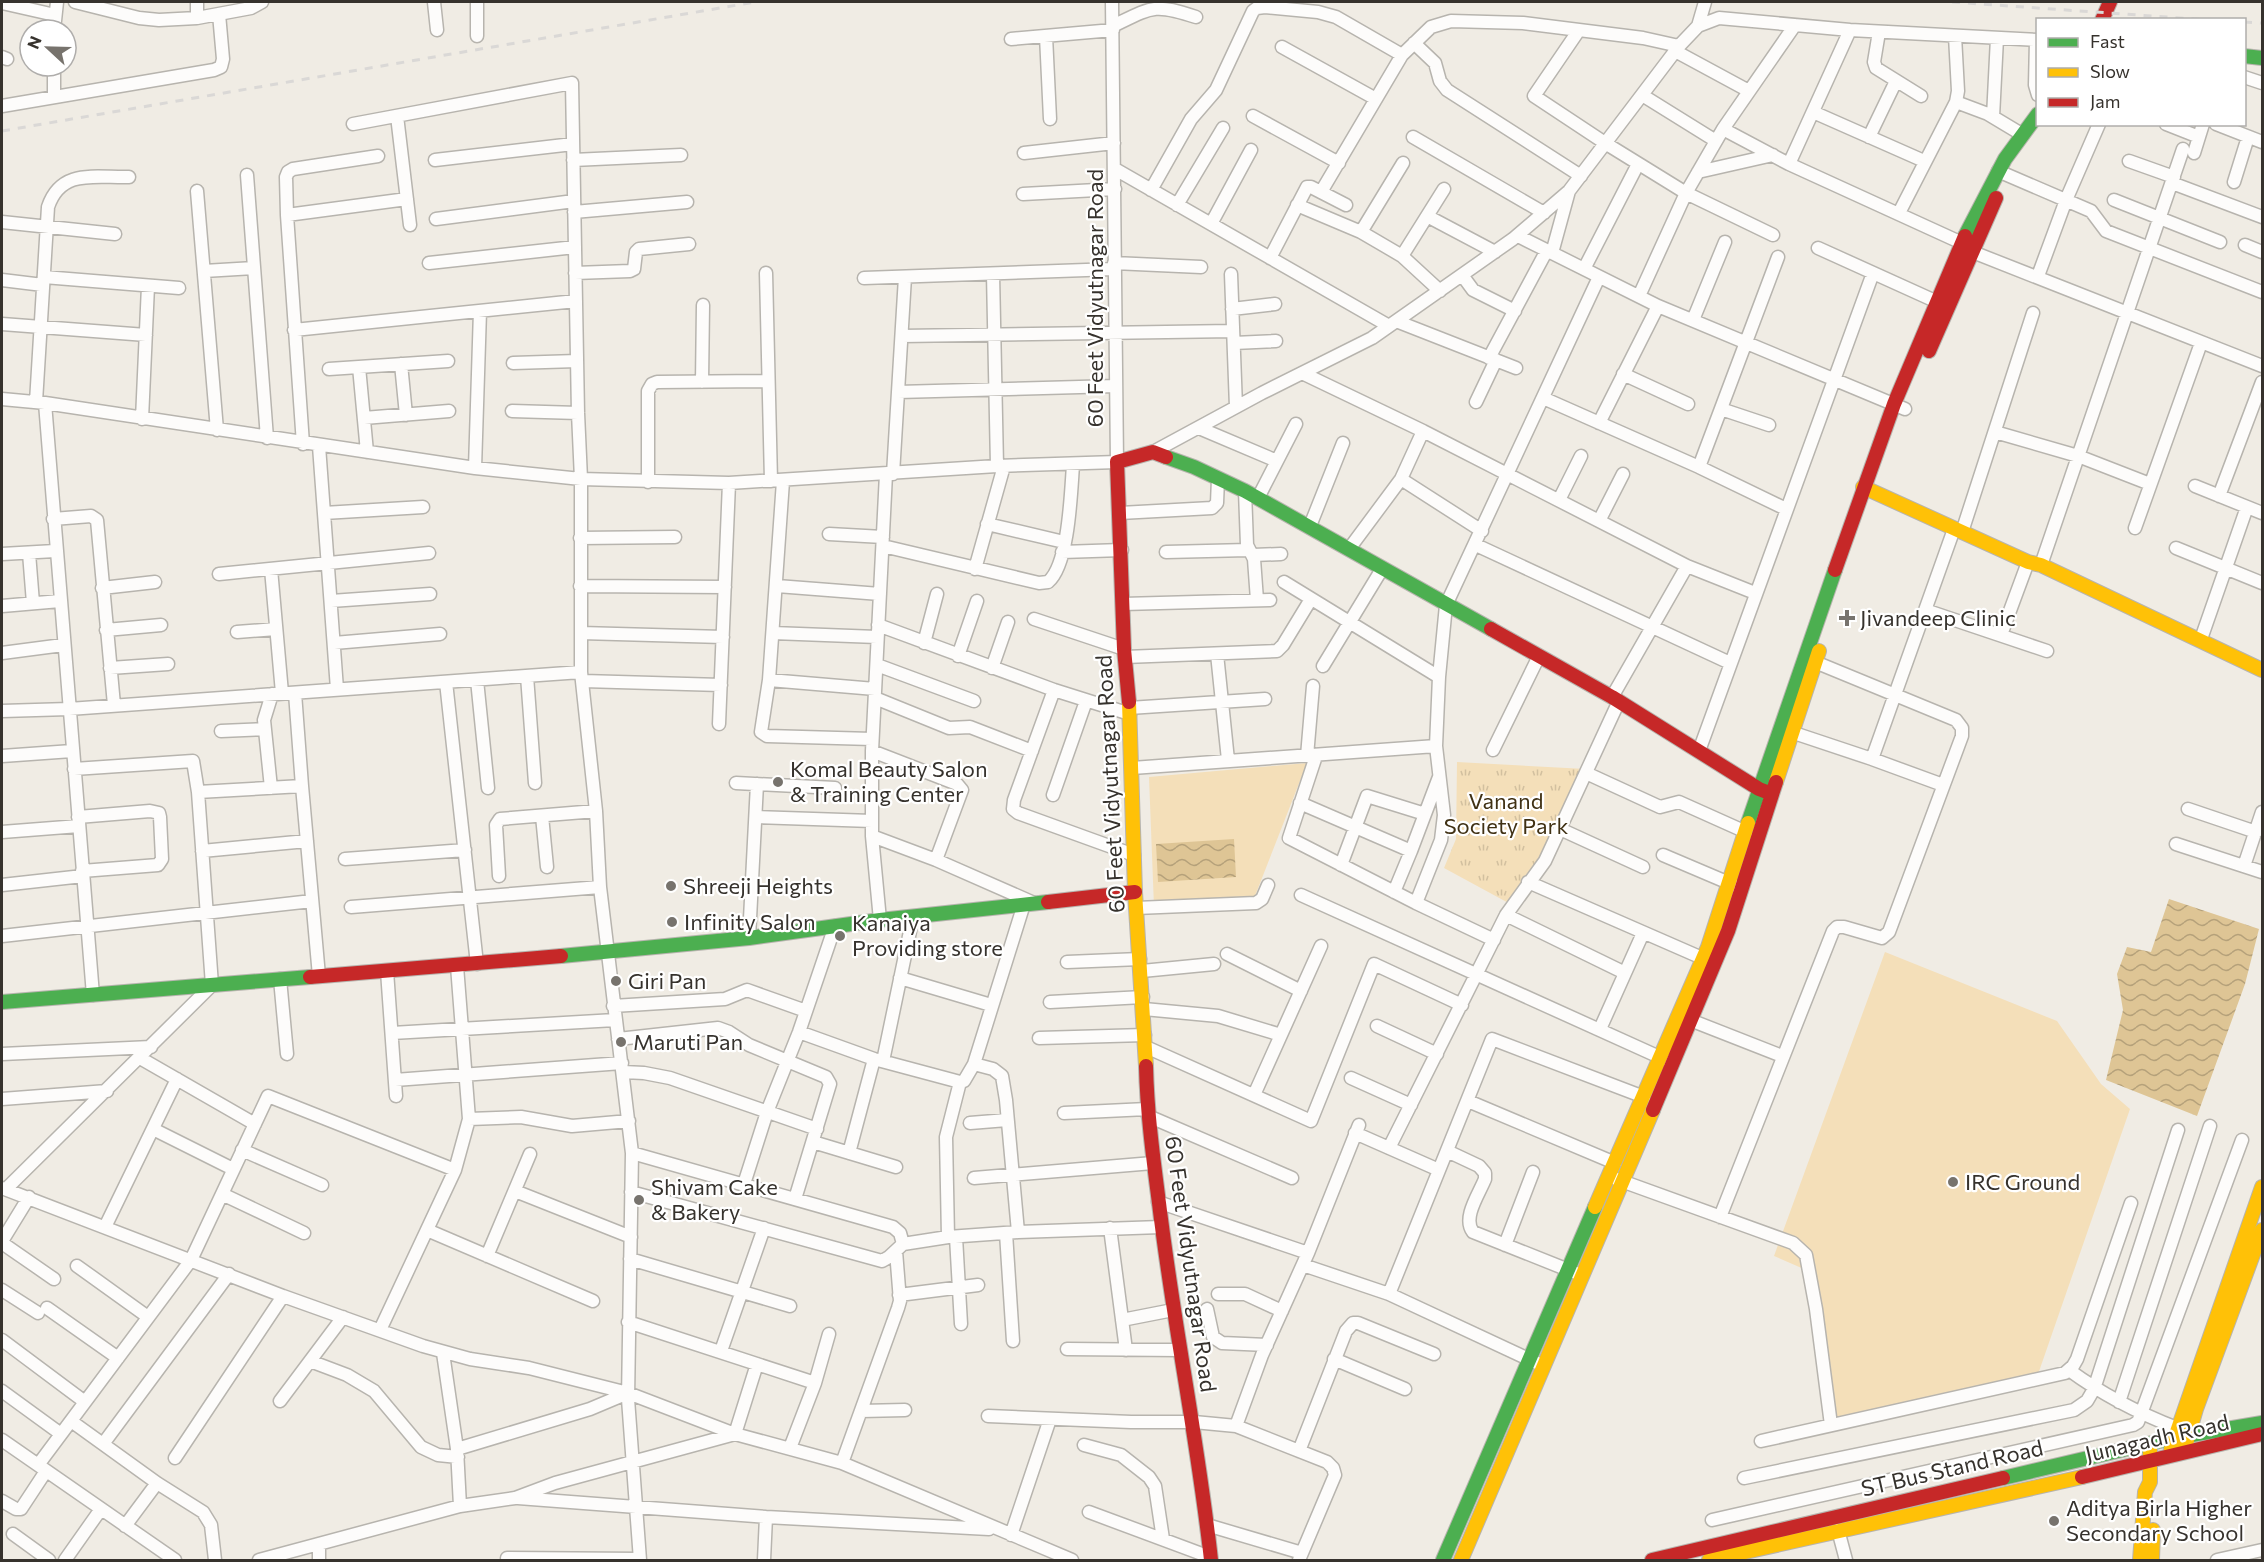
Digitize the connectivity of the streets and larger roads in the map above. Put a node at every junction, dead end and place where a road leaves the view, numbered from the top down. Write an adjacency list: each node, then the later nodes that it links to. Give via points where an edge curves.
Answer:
1 (57, 2): 12 (street)
2 (75, 2): 15 (street, via 139,18)
3 (197, 2): 15 (street)
4 (262, 2): 11 (street)
5 (434, 2): 20 (street)
6 (477, 2): 24 (street)
7 (1112, 2): 19 (street, 60 Feet Vidyutnagar Road)
8 (1705, 2): 18 (street)
9 (2110, 2): 16 (street)
10 (2, 3): 12 (street)
11 (219, 14): 15 (street); 45 (street, via 223,59 220,67)
12 (55, 15): 14 (street)
13 (1196, 17): 19 (street, via 1158,7)
14 (55, 18)
15 (197, 18)
16 (2103, 18)
17 (1795, 25): 18 (street, via 1719,18); 22 (street); 42 (street)
18 (1698, 26): 32 (street)
19 (1113, 28): 25 (street); 69 (street, 60 Feet Vidyutnagar Road)
20 (437, 30)
21 (1579, 30): 30 (street, via 1523,23 1446,21 1431,27); 32 (street, via 1643,38); 70 (street, via 1534,96)
22 (1850, 30): 23 (street); 49 (street)
23 (1879, 32): 26 (street); 39 (street, via 1874,66)
24 (477, 36)
25 (1046, 36): 28 (street); 54 (street)
26 (1954, 36): 27 (street); 47 (street)
27 (1998, 38): 29 (street); 53 (street)
28 (1011, 39)
29 (2036, 40)
30 (1414, 43): 33 (street); 89 (street, via 1435,63 1447,90)
31 (1282, 47): 46 (street)
32 (1677, 49): 42 (street); 43 (street)
33 (1402, 55): 46 (street); 95 (street, via 1326,14 1265,7 1253,10 1216,90 1191,119)
34 (2246, 56): 35 (street)
35 (2262, 58)
36 (2036, 62): 41 (street)
37 (54, 78): 45 (street)
38 (2246, 78): 40 (street)
39 (1896, 81): 44 (street); 65 (street)
40 (2262, 83)
41 (2036, 90)
42 (1749, 91): 61 (street)
43 (1642, 95): 67 (street); 70 (street)
44 (1921, 96)
45 (54, 97): 48 (street)
46 (1376, 99): 81 (street)
47 (1956, 102): 53 (street); 79 (street)
48 (2, 106)
49 (1813, 112): 65 (street); 84 (street)
50 (397, 116): 55 (street); 71 (street, via 572,83); 101 (street)
51 (1253, 116): 81 (street)
52 (2036, 116): 63 (street)
53 (1993, 117): 63 (street)
54 (1050, 119)
55 (353, 124)
56 (2041, 126): 87 (street)
57 (2098, 126): 102 (street)
58 (2176, 126): 62 (street)
59 (2221, 126): 66 (street)
60 (1223, 128): 105 (street)
61 (1723, 129): 67 (street); 75 (street)
62 (2201, 131): 91 (street)
63 (2023, 135): 87 (street)
64 (1413, 137): 109 (street)
65 (1869, 137): 79 (street)
66 (2248, 137): 68 (street); 92 (street)
67 (1716, 141): 86 (street)
68 (2262, 142)
69 (1114, 143): 73 (street); 85 (street, 60 Feet Vidyutnagar Road)
70 (1605, 143): 83 (street); 89 (street)
71 (573, 144): 77 (street); 78 (street)
72 (1251, 150): 117 (street)
73 (1024, 153)
74 (681, 155): 78 (street)
75 (1773, 155): 84 (street); 86 (street)
76 (378, 156): 111 (street, via 290,170 286,177)
77 (435, 160)
78 (573, 160): 108 (street)
79 (1924, 161): 110 (street)
80 (2129, 161): 91 (street)
81 (1339, 163): 98 (street)
82 (1403, 163): 120 (street)
83 (1638, 164): 99 (street); 142 (street)
84 (1789, 164): 110 (street)
85 (1115, 169): 93 (street, 60 Feet Vidyutnagar Road); 95 (street)
86 (1698, 171): 99 (street)
87 (2003, 173): 102 (street); 128 (street)
88 (247, 175): 141 (street)
89 (1581, 176): 97 (street)
90 (129, 177): 119 (street, via 71,178 51,199)
91 (2173, 180): 113 (street); 114 (street)
92 (2234, 182)
93 (1115, 189): 100 (street); 139 (street, 60 Feet Vidyutnagar Road)
94 (1444, 189): 112 (street)
95 (1151, 190): 105 (street)
96 (197, 191): 143 (street)
97 (1569, 191): 109 (street); 133 (street)
98 (1321, 192): 106 (street, via 1307,187); 107 (street)
99 (1686, 193): 122 (street); 160 (street)
100 (1023, 194)
101 (407, 199): 111 (street); 118 (street)
102 (2066, 200): 129 (street, via 2091,211 2106,231); 150 (street)
103 (2114, 200): 114 (street)
104 (687, 202): 108 (street)
105 (1177, 205): 117 (street)
106 (1297, 205): 120 (street); 137 (street)
107 (1346, 205)
108 (574, 207): 115 (street); 130 (street)
109 (1544, 213): 123 (street)
110 (1899, 213): 128 (street)
111 (287, 215): 175 (street)
112 (1427, 216): 132 (street); 135 (street)
113 (2262, 217)
114 (2160, 218): 125 (street); 129 (street)
115 (436, 219)
116 (2, 222): 119 (street)
117 (1211, 224): 137 (street)
118 (410, 225)
119 (47, 226): 121 (street); 155 (street)
120 (1361, 232): 135 (street)
121 (115, 234)
122 (1773, 235)
123 (1518, 236): 132 (street); 133 (street)
124 (1725, 242): 171 (street)
125 (2220, 242)
126 (689, 244): 144 (street, via 639,249 630,271)
127 (2246, 245): 134 (street)
128 (1965, 247): 150 (street); 164 (street)
129 (2150, 247): 159 (street); 170 (street)
130 (575, 248): 138 (street); 144 (street)
131 (1818, 248): 146 (street)
132 (1495, 252): 149 (street)
133 (1550, 252): 142 (street); 168 (street)
134 (2262, 252)
135 (1402, 256): 158 (street)
136 (1778, 257): 182 (street)
137 (1270, 258): 173 (street)
138 (429, 263)
139 (1114, 266): 140 (street); 147 (street); 176 (street, 60 Feet Vidyutnagar Road)
140 (1201, 267)
141 (254, 268): 143 (street); 223 (street)
142 (1584, 269): 152 (street)
143 (204, 271): 220 (street)
144 (575, 273): 161 (street)
145 (766, 273): 196 (street)
146 (1873, 273): 164 (street); 195 (street)
147 (993, 274): 151 (street); 177 (street)
148 (1231, 274): 166 (street)
149 (1462, 275): 158 (street); 168 (street, via 1473,290)
150 (2038, 276): 170 (street)
151 (905, 277): 153 (street); 179 (street)
152 (1599, 277): 160 (street); 202 (street)
153 (864, 278)
154 (2, 280): 155 (street)
155 (44, 281): 156 (street); 174 (street)
156 (148, 286): 157 (street); 178 (street)
157 (179, 288)
158 (1440, 291): 173 (street)
159 (2262, 292)
160 (1639, 296): 165 (street)
161 (576, 301): 167 (street); 186 (street)
162 (1275, 304): 166 (street)
163 (704, 305): 197 (street)
164 (1942, 305): 207 (street)
165 (1658, 306): 171 (street); 194 (street)
166 (1233, 309): 180 (street)
167 (480, 311): 175 (street); 236 (street)
168 (1515, 311): 184 (street)
169 (2033, 313): 222 (street)
170 (2127, 314): 183 (street); 230 (street)
171 (1693, 320): 182 (street)
172 (2, 324): 174 (street)
173 (1392, 324): 184 (street); 193 (street)
174 (40, 326): 178 (street); 205 (street)
175 (294, 330): 225 (street)
176 (1116, 332): 177 (street); 180 (street); 199 (street, 60 Feet Vidyutnagar Road)
177 (993, 334): 179 (street); 200 (street)
178 (146, 335): 215 (street)
179 (902, 336): 201 (street)
180 (1234, 337): 181 (street); 208 (street)
181 (1275, 340)
182 (1746, 342): 195 (street); 209 (street)
183 (2201, 343): 189 (street); 246 (street)
184 (1493, 359): 191 (street); 204 (street)
185 (448, 361): 188 (street)
186 (577, 361): 187 (street); 212 (street)
187 (513, 363)
188 (401, 364): 190 (street); 213 (street)
189 (2262, 366)
190 (359, 367): 192 (street); 214 (street)
191 (1516, 368)
192 (329, 369)
193 (1302, 373): 208 (street); 221 (street)
194 (1623, 374): 206 (street); 216 (street)
195 (1833, 379): 207 (street); 255 (street)
196 (768, 381): 197 (street); 243 (street)
197 (702, 382): 244 (street, via 657,382 649,388)
198 (2262, 382): 250 (street)
199 (1116, 386): 200 (street); 232 (street, 60 Feet Vidyutnagar Road)
200 (995, 390): 201 (street); 234 (street)
201 (898, 392): 237 (street)
202 (1543, 398): 216 (street); 238 (street)
203 (2, 399): 205 (street)
204 (1476, 402)
205 (40, 403): 215 (street); 259 (street)
206 (1688, 404)
207 (1899, 406): 248 (street)
208 (1236, 407): 219 (street)
209 (1721, 409): 218 (street); 235 (street)
210 (449, 411): 213 (street)
211 (513, 411): 212 (street)
212 (578, 413): 241 (street)
213 (406, 415): 214 (street)
214 (364, 418): 227 (street)
215 (142, 419): 220 (street)
216 (1599, 423): 235 (street)
217 (1296, 424): 231 (street)
218 (1769, 425)
219 (1199, 428): 228 (street); 231 (street)
220 (217, 430): 223 (street)
221 (1423, 431): 238 (street); 242 (street)
222 (1995, 432): 230 (street); 265 (street)
223 (267, 438): 225 (street)
224 (1343, 443): 262 (street)
225 (303, 444): 226 (street)
226 (319, 446): 227 (street); 256 (street)
227 (367, 452): 236 (street)
228 (1153, 452): 232 (street); 240 (street)
229 (1581, 456): 252 (street)
230 (2078, 456): 246 (street); 283 (street)
231 (1277, 461): 251 (street)
232 (1117, 462): 233 (street); 257 (street, 60 Feet Vidyutnagar Road)
233 (1073, 465): 234 (street); 271 (street)
234 (1000, 466): 237 (street); 261 (street)
235 (1699, 467): 255 (street)
236 (475, 468): 241 (street)
237 (889, 474): 243 (street); 269 (street)
238 (1507, 474): 252 (street); 264 (street)
239 (1623, 474): 260 (street)
240 (1218, 478): 249 (street); 257 (street, via 1217,503 1212,508)
241 (581, 479): 244 (street); 268 (street)
242 (1401, 479): 264 (street); 273 (street)
243 (777, 481): 245 (street); 294 (street)
244 (648, 482): 245 (street)
245 (729, 483): 295 (street)
246 (2150, 484): 263 (street)
247 (2195, 486): 250 (street)
248 (1867, 489): 265 (street); 297 (street)
249 (1245, 491): 251 (street); 279 (street)
250 (2219, 496): 254 (street)
251 (1258, 498): 262 (street)
252 (1559, 500): 260 (street)
253 (423, 507): 256 (street)
254 (2247, 507): 258 (street); 286 (street)
255 (1786, 508): 298 (street)
256 (324, 513): 282 (street)
257 (1120, 513): 274 (street, 60 Feet Vidyutnagar Road)
258 (2262, 513)
259 (53, 519): 275 (street); 296 (street, via 95,517)
260 (1599, 521): 284 (street)
261 (987, 524): 271 (street); 285 (street)
262 (1310, 526): 273 (street)
263 (2135, 528)
264 (1482, 531): 270 (street)
265 (1958, 531): 283 (street); 312 (street)
266 (829, 534): 269 (street)
267 (675, 537): 268 (street)
268 (580, 538): 293 (street)
269 (883, 541): 285 (street); 300 (street)
270 (1476, 545): 310 (street); 317 (street)
271 (1063, 547): 274 (street); 285 (street, via 1048,582)
272 (2176, 548): 286 (street)
273 (1349, 549): 288 (street)
274 (1122, 550): 309 (street, 60 Feet Vidyutnagar Road)
275 (55, 551): 277 (street); 305 (street)
276 (1166, 552): 279 (street)
277 (29, 553): 280 (street); 308 (street)
278 (429, 553): 282 (street)
279 (1251, 553): 281 (street); 303 (street)
280 (2, 554)
281 (1281, 554)
282 (328, 563): 287 (street); 306 (street)
283 (2034, 564): 325 (street); 327 (street)
284 (1687, 566): 298 (street); 317 (street)
285 (975, 568)
286 (2226, 568): 292 (street); 327 (street)
287 (271, 569): 289 (street); 318 (street)
288 (1382, 569): 310 (street); 315 (street)
289 (219, 574)
290 (155, 582): 296 (street)
291 (1284, 582): 302 (street)
292 (2262, 583)
293 (580, 586): 295 (street); 323 (street)
294 (777, 586): 300 (street); 324 (street)
295 (725, 587): 326 (street)
296 (102, 588): 319 (street)
297 (1832, 592): 337 (street); 394 (street)
298 (1755, 593): 338 (street)
299 (430, 594): 306 (street)
300 (880, 594): 320 (street)
301 (937, 594): 329 (street)
302 (1311, 599): 315 (street); 334 (street, via 1280,650)
303 (1257, 600): 304 (street); 309 (street)
304 (1270, 600)
305 (60, 601): 308 (street); 330 (street)
306 (331, 601): 328 (street)
307 (977, 601): 335 (street)
308 (33, 603): 311 (street)
309 (1123, 604): 333 (street, 60 Feet Vidyutnagar Road)
310 (1446, 605): 336 (street); 347 (street)
311 (2, 606)
312 (1925, 610): 325 (street); 358 (street)
313 (1034, 619): 333 (street)
314 (1008, 622): 343 (street)
315 (1349, 623): 341 (street); 347 (street)
316 (161, 625): 319 (street)
317 (1652, 627): 338 (street); 360 (street)
318 (276, 629): 321 (street); 357 (street)
319 (106, 630): 342 (street)
320 (878, 631): 324 (street); 329 (street); 340 (street)
321 (237, 632)
322 (440, 633): 328 (street)
323 (581, 633): 326 (street); 346 (street)
324 (773, 633): 349 (street)
325 (2001, 635): 331 (street)
326 (723, 637): 351 (street)
327 (2201, 639): 344 (street)
328 (334, 643): 353 (street)
329 (924, 643): 335 (street)
330 (63, 645): 332 (street); 365 (street)
331 (2048, 651)
332 (2, 652)
333 (1125, 653): 334 (street); 367 (street, 60 Feet Vidyutnagar Road)
334 (1217, 654): 363 (street)
335 (958, 656): 343 (street)
336 (1539, 656): 360 (street); 374 (street)
337 (1815, 662): 358 (street); 371 (street)
338 (1730, 663): 376 (street)
339 (168, 664): 342 (street)
340 (877, 665): 356 (street); 361 (street)
341 (1323, 666)
342 (110, 668): 364 (street)
343 (992, 668): 354 (street)
344 (2262, 670)
345 (527, 676): 346 (street); 348 (street); 386 (street)
346 (582, 676): 351 (street); 399 (street)
347 (1439, 677): 373 (street)
348 (477, 680): 350 (street); 392 (street)
349 (769, 680): 356 (street); 372 (street, via 760,728 763,734)
350 (446, 682): 353 (street); 414 (street)
351 (721, 685): 368 (street)
352 (1312, 686): 379 (street)
353 (337, 689): 355 (street)
354 (1054, 690): 362 (street); 377 (street)
355 (296, 693): 357 (street); 390 (street)
356 (875, 693): 372 (street); 377 (street, via 949,728 970,727)
357 (277, 694): 364 (street); 369 (street, via 264,716)
358 (1895, 694): 380 (street); 389 (street, via 1960,724 1962,736)
359 (1265, 699): 363 (street)
360 (1616, 699): 376 (street); 384 (street)
361 (974, 701)
362 (1086, 701): 367 (street); 396 (street)
363 (1222, 701): 367 (street); 381 (street)
364 (114, 705): 365 (street)
365 (69, 709): 366 (street); 375 (street)
366 (2, 711)
367 (1130, 711): 382 (street, 60 Feet Vidyutnagar Road)
368 (720, 724)
369 (265, 729): 370 (street); 391 (street)
370 (220, 731)
371 (1791, 732): 380 (street); 394 (street)
372 (872, 745): 404 (street); 420 (street, via 957,784 962,790)
373 (1436, 746): 379 (street); 385 (street)
374 (1493, 750)
375 (72, 751): 378 (street); 383 (street)
376 (1699, 751): 394 (street)
377 (1032, 752): 417 (street, via 1013,803 1015,811)
378 (2, 756)
379 (1311, 756): 381 (street); 397 (street)
380 (1872, 759): 389 (street)
381 (1228, 760): 382 (street)
382 (1132, 768): 417 (street, 60 Feet Vidyutnagar Road)
383 (74, 769): 395 (street, via 190,760 195,763); 405 (street)
384 (1586, 773): 407 (street); 409 (street, via 1660,807 1679,802)
385 (1440, 776): 401 (street); 439 (street, via 1444,815 1441,840)
386 (535, 783)
387 (736, 783): 388 (street)
388 (757, 784): 393 (street); 403 (street)
389 (1943, 785): 492 (street, via 1889,932 1882,938 1844,927 1834,928)
390 (302, 786): 391 (street); 412 (street)
391 (271, 788): 395 (street)
392 (488, 788)
393 (835, 788)
394 (1766, 791): 409 (street); 431 (street)
395 (198, 792): 415 (street)
396 (1053, 795)
397 (1300, 803): 406 (street); 421 (street, via 1288,838)
398 (2188, 809): 410 (street)
399 (596, 811): 402 (street); 432 (street)
400 (2262, 812): 410 (street)
401 (1425, 814): 406 (street, via 1367,796); 416 (street)
402 (542, 816): 423 (street); 427 (street, via 497,821)
403 (756, 818): 404 (street); 450 (street)
404 (872, 821): 411 (street)
405 (78, 822): 408 (street); 426 (street); 426 (street, via 150,811 160,817 162,859 158,866)
406 (1356, 827): 416 (street); 421 (street)
407 (1560, 829): 424 (street); 428 (street, via 1545,861)
408 (2, 832)
409 (1746, 832): 431 (street)
410 (2256, 832): 422 (street)
411 (872, 836): 420 (street); 445 (street)
412 (307, 841): 415 (street); 437 (street)
413 (2176, 844): 422 (street)
414 (465, 850): 419 (street); 436 (street)
415 (202, 851): 442 (street)
416 (1411, 851): 434 (street)
417 (1134, 855): 433 (street, 60 Feet Vidyutnagar Road)
418 (1663, 855): 431 (street)
419 (345, 859)
420 (936, 860): 438 (street)
421 (1341, 865): 434 (street)
422 (2244, 866): 425 (street)
423 (547, 867)
424 (1643, 867)
425 (2262, 872)
426 (83, 874): 429 (street); 446 (street)
427 (499, 876)
428 (1528, 882): 443 (street); 448 (street)
429 (2, 885)
430 (1268, 885): 441 (street, via 1256,903)
431 (1736, 886): 455 (street)
432 (600, 887): 436 (street); 453 (street)
433 (1135, 892): 438 (street); 441 (street, 60 Feet Vidyutnagar Road)
434 (1394, 892): 439 (street)
435 (1301, 895): 462 (street)
436 (470, 898): 440 (street); 457 (street)
437 (312, 901): 442 (street); 464 (street)
438 (1029, 903): 444 (street); 473 (street)
439 (1416, 903): 451 (street)
440 (351, 907)
441 (1136, 908): 459 (street, 60 Feet Vidyutnagar Road)
442 (207, 913): 446 (street); 467 (street)
443 (1506, 915): 451 (street); 463 (street)
444 (913, 917): 445 (street); 465 (street)
445 (880, 920): 447 (street)
446 (87, 926): 449 (street); 469 (street)
447 (835, 926): 450 (street); 476 (street)
448 (1643, 933): 455 (street); 463 (street)
449 (2, 936)
450 (750, 938): 453 (street)
451 (1494, 940): 462 (street)
452 (1321, 946): 468 (street)
453 (607, 951): 457 (street); 475 (street)
454 (1227, 954): 468 (street)
455 (1709, 961): 477 (street)
456 (1067, 962): 459 (street)
457 (477, 964): 460 (street)
458 (1214, 964): 459 (street)
459 (1141, 965): 472 (street, 60 Feet Vidyutnagar Road)
460 (457, 966): 461 (street); 480 (street)
461 (387, 971): 464 (street); 483 (street)
462 (1478, 973): 474 (street); 481 (street)
463 (1625, 973): 481 (street)
464 (319, 976): 466 (street)
465 (900, 978): 473 (street); 495 (street)
466 (280, 979): 467 (street); 490 (street)
467 (212, 986): 469 (street); 488 (street)
468 (1301, 991): 484 (street)
469 (93, 995): 470 (street)
470 (2, 1002)
471 (1050, 1002): 472 (street)
472 (1143, 1003): 484 (street, via 1218,1016); 487 (street, 60 Feet Vidyutnagar Road)
473 (991, 1005): 497 (street)
474 (1462, 1005): 491 (street); 505 (street, via 1374,964 1311,1121)
475 (613, 1006): 476 (street, via 725,999 747,990); 478 (street)
476 (806, 1011): 482 (street)
477 (1685, 1018): 492 (street); 496 (street)
478 (615, 1020): 480 (street); 486 (street)
479 (1377, 1026): 491 (street)
480 (462, 1029): 483 (street); 499 (street)
481 (1600, 1029): 496 (street)
482 (799, 1032): 494 (street); 495 (street)
483 (392, 1033): 502 (street)
484 (1281, 1035): 505 (street)
485 (1039, 1038): 487 (street)
486 (618, 1039): 494 (street, via 718,1028); 498 (street)
487 (1146, 1041): 505 (street); 512 (street, 60 Feet Vidyutnagar Road)
488 (151, 1047): 489 (street); 493 (street)
489 (2, 1054)
490 (287, 1054)
491 (1437, 1054): 510 (street)
492 (1782, 1056): 553 (street)
493 (140, 1059): 501 (street); 504 (street)
494 (786, 1060): 511 (street); 521 (street, via 829,1080)
495 (878, 1060): 503 (street); 529 (street)
496 (1667, 1060): 507 (street); 541 (street)
497 (974, 1064): 503 (street); 515 (street, via 1002,1076)
498 (622, 1068): 499 (street); 511 (street, via 670,1078); 516 (street)
499 (465, 1075): 502 (street); 514 (street)
500 (1351, 1078): 510 (street)
501 (177, 1079): 518 (street); 520 (street)
502 (395, 1080): 506 (street)
503 (960, 1082): 565 (street, via 946,1137)
504 (107, 1090): 508 (street); 545 (street)
505 (1254, 1095)
506 (396, 1096)
507 (1644, 1097): 509 (street, via 1492,1039); 532 (street)
508 (2, 1099)
509 (1468, 1101): 527 (street); 532 (street)
510 (1411, 1105): 525 (street)
511 (766, 1112): 521 (street); 542 (street)
512 (1147, 1112): 513 (street); 531 (street, 60 Feet Vidyutnagar Road); 540 (street)
513 (1065, 1113)
514 (469, 1119): 516 (street, via 521,1117 572,1126); 535 (street)
515 (1007, 1120): 517 (street); 538 (street)
516 (629, 1121): 528 (street)
517 (970, 1123)
518 (255, 1124): 526 (street); 535 (street, via 268,1096)
519 (2210, 1126): 622 (street)
520 (153, 1129): 534 (street); 554 (street)
521 (816, 1129): 524 (street)
522 (2178, 1130): 617 (street)
523 (2242, 1140): 625 (street)
524 (813, 1142): 529 (street); 550 (street)
525 (1389, 1148): 536 (street); 572 (street, via 1357,1129)
526 (243, 1150): 534 (street); 543 (street)
527 (1447, 1151): 536 (street); 568 (street, via 1483,1169 1485,1179 1469,1218 1470,1228)
528 (632, 1153): 542 (street); 547 (street)
529 (849, 1153): 533 (street)
530 (530, 1154): 546 (street)
531 (1153, 1163): 538 (street); 551 (street, 60 Feet Vidyutnagar Road)
532 (1615, 1163): 541 (street)
533 (896, 1167)
534 (233, 1169): 548 (street)
535 (455, 1170): 559 (street)
536 (1439, 1170): 584 (street)
537 (1533, 1172): 568 (street)
538 (1013, 1175): 539 (street); 560 (street)
539 (974, 1178)
540 (1292, 1178)
541 (1616, 1179): 553 (street); 558 (street); 562 (street)
542 (744, 1184): 550 (street)
543 (322, 1185)
544 (2262, 1187): 567 (street)
545 (4, 1189): 549 (street)
546 (515, 1191): 564 (street); 570 (street)
547 (631, 1192): 556 (street); 564 (street)
548 (222, 1194): 561 (street); 573 (street)
549 (29, 1197): 554 (street); 566 (street)
550 (795, 1199): 569 (street, via 893,1227 900,1233)
551 (1158, 1202): 555 (street, 60 Feet Vidyutnagar Road); 572 (street)
552 (2131, 1203): 614 (street, via 2077,1359)
553 (1720, 1217): 631 (street, via 1794,1243 1806,1255)
554 (105, 1227): 573 (street)
555 (1161, 1227): 557 (street); 590 (street, 60 Feet Vidyutnagar Road)
556 (764, 1228): 569 (street, via 878,1260 886,1260); 582 (street)
557 (1110, 1228): 560 (street); 594 (street)
558 (1586, 1229): 562 (street); 575 (street)
559 (427, 1230): 570 (street); 597 (street)
560 (1012, 1232): 565 (street); 600 (street)
561 (304, 1233)
562 (1600, 1235): 577 (street)
563 (2262, 1235): 567 (street); 633 (street)
564 (631, 1237): 571 (street)
565 (952, 1237): 569 (street); 580 (street)
566 (2, 1242): 578 (street)
567 (2243, 1242): 633 (street)
568 (1505, 1245): 575 (street)
569 (900, 1247): 585 (street)
570 (487, 1256): 587 (street)
571 (630, 1259): 582 (street); 595 (street)
572 (1306, 1259): 584 (street); 591 (street)
573 (191, 1260): 576 (street); 592 (street)
574 (77, 1266): 592 (street)
575 (1568, 1270): 577 (street); 610 (street)
576 (229, 1274): 586 (street); 639 (street)
577 (1582, 1276): 613 (street)
578 (54, 1279)
579 (978, 1285): 580 (street)
580 (960, 1288): 585 (street); 596 (street)
581 (2, 1290): 608 (street, via 43,1310)
582 (741, 1291): 588 (street); 605 (street)
583 (1218, 1294): 591 (street, via 1245,1294)
584 (1389, 1294): 610 (street)
585 (900, 1295): 624 (street)
586 (283, 1296): 593 (street); 647 (street)
587 (593, 1301)
588 (790, 1306)
589 (1207, 1309): 601 (street, via 1216,1341)
590 (1173, 1310): 594 (street); 604 (street, 60 Feet Vidyutnagar Road)
591 (1282, 1311): 601 (street)
592 (148, 1317): 608 (street)
593 (343, 1317): 597 (street); 611 (street)
594 (1122, 1320): 603 (street)
595 (628, 1322): 605 (street); 619 (street)
596 (961, 1324)
597 (380, 1330): 606 (street)
598 (828, 1334): 615 (street)
599 (2, 1340): 621 (street)
600 (1013, 1341)
601 (1267, 1345): 632 (street)
602 (1067, 1349): 603 (street)
603 (1126, 1350): 604 (street)
604 (1180, 1350): 629 (street, 60 Feet Vidyutnagar Road)
605 (721, 1351): 612 (street)
606 (443, 1353): 619 (street, via 529,1368); 645 (street)
607 (1434, 1354): 609 (street, via 1353,1323)
608 (118, 1358): 621 (street)
609 (1334, 1359): 616 (street); 643 (street)
610 (1529, 1360): 613 (street); 686 (street)
611 (310, 1361): 620 (street); 645 (street, via 347,1375 374,1391 421,1447 438,1455)
612 (757, 1364): 615 (street); 635 (street)
613 (1544, 1366): 687 (street)
614 (2069, 1370): 617 (street); 631 (street)
615 (815, 1383): 642 (street)
616 (1405, 1389)
617 (2094, 1389): 622 (street); 653 (street, via 2087,1401 2073,1410)
618 (2, 1391): 634 (street)
619 (628, 1393): 635 (street); 645 (street); 649 (street)
620 (280, 1401)
621 (85, 1402): 628 (street)
622 (2119, 1402): 625 (street)
623 (905, 1410): 624 (street)
624 (861, 1411): 651 (street)
625 (2142, 1414): 633 (street); 648 (street, via 2133,1425)
626 (988, 1416): 627 (street)
627 (1050, 1419): 629 (street); 670 (street)
628 (71, 1421): 634 (street); 639 (street)
629 (1194, 1422): 632 (street); 665 (street, 60 Feet Vidyutnagar Road)
630 (2262, 1423): 633 (street, ST Bus Stand Road)
631 (1831, 1425): 638 (street)
632 (1236, 1426): 643 (street)
633 (2179, 1433): 640 (street, ST Bus Stand Road); 644 (street); 646 (street)
634 (61, 1434): 652 (street)
635 (735, 1434): 642 (street); 649 (street)
636 (2262, 1434): 644 (street, Junagadh Road)
637 (2, 1440): 652 (street)
638 (1761, 1441)
639 (103, 1444): 655 (street)
640 (2150, 1444): 650 (street); 656 (street, ST Bus Stand Road)
641 (1084, 1445): 671 (street, via 1121,1455 1149,1477 1155,1486)
642 (790, 1448): 651 (street)
643 (1299, 1451): 674 (street, via 1327,1462 1335,1475)
644 (2184, 1452): 646 (street, Junagadh Road)
645 (457, 1453): 659 (street)
646 (2170, 1456): 650 (street, Junagadh Road)
647 (175, 1458)
648 (1973, 1461): 656 (street); 664 (street)
649 (633, 1462): 657 (street); 660 (street)
650 (2150, 1462): 654 (street); 668 (street, Junagadh Road)
651 (842, 1463): 667 (street)
652 (42, 1468): 658 (street, via 21,1509); 661 (street)
653 (1744, 1478)
654 (2150, 1482): 691 (street, via 2145,1492); 692 (street, via 2155,1493)
655 (157, 1483): 666 (street); 681 (street, via 208,1517)
656 (1976, 1484): 688 (street, ST Bus Stand Road)
657 (515, 1498): 659 (street); 660 (street)
658 (2, 1501)
659 (460, 1506): 672 (street)
660 (636, 1508): 663 (street); 676 (street)
661 (101, 1509): 666 (street); 679 (street)
662 (1089, 1512): 671 (street)
663 (766, 1517): 667 (street); 684 (street)
664 (1712, 1520)
665 (1207, 1525): 674 (street); 677 (street, 60 Feet Vidyutnagar Road)
666 (125, 1526): 680 (street)
667 (999, 1530): 670 (street)
668 (1838, 1530): 689 (street, Junagadh Road); 690 (street)
669 (13, 1534): 678 (street)
670 (1011, 1535): 685 (street)
671 (1163, 1539): 677 (street)
672 (319, 1544): 682 (street); 683 (street)
673 (2262, 1550): 693 (street)
674 (1300, 1557)
675 (507, 1558): 676 (street)
676 (640, 1559)
677 (1210, 1559)
678 (49, 1560)
679 (65, 1560)
680 (174, 1560)
681 (215, 1560)
682 (265, 1560)
683 (319, 1560)
684 (764, 1560)
685 (1072, 1560)
686 (1443, 1560)
687 (1461, 1560)
688 (1652, 1560)
689 (1709, 1560)
690 (1846, 1560)
691 (2140, 1560)
692 (2152, 1560)
693 (2217, 1560)

